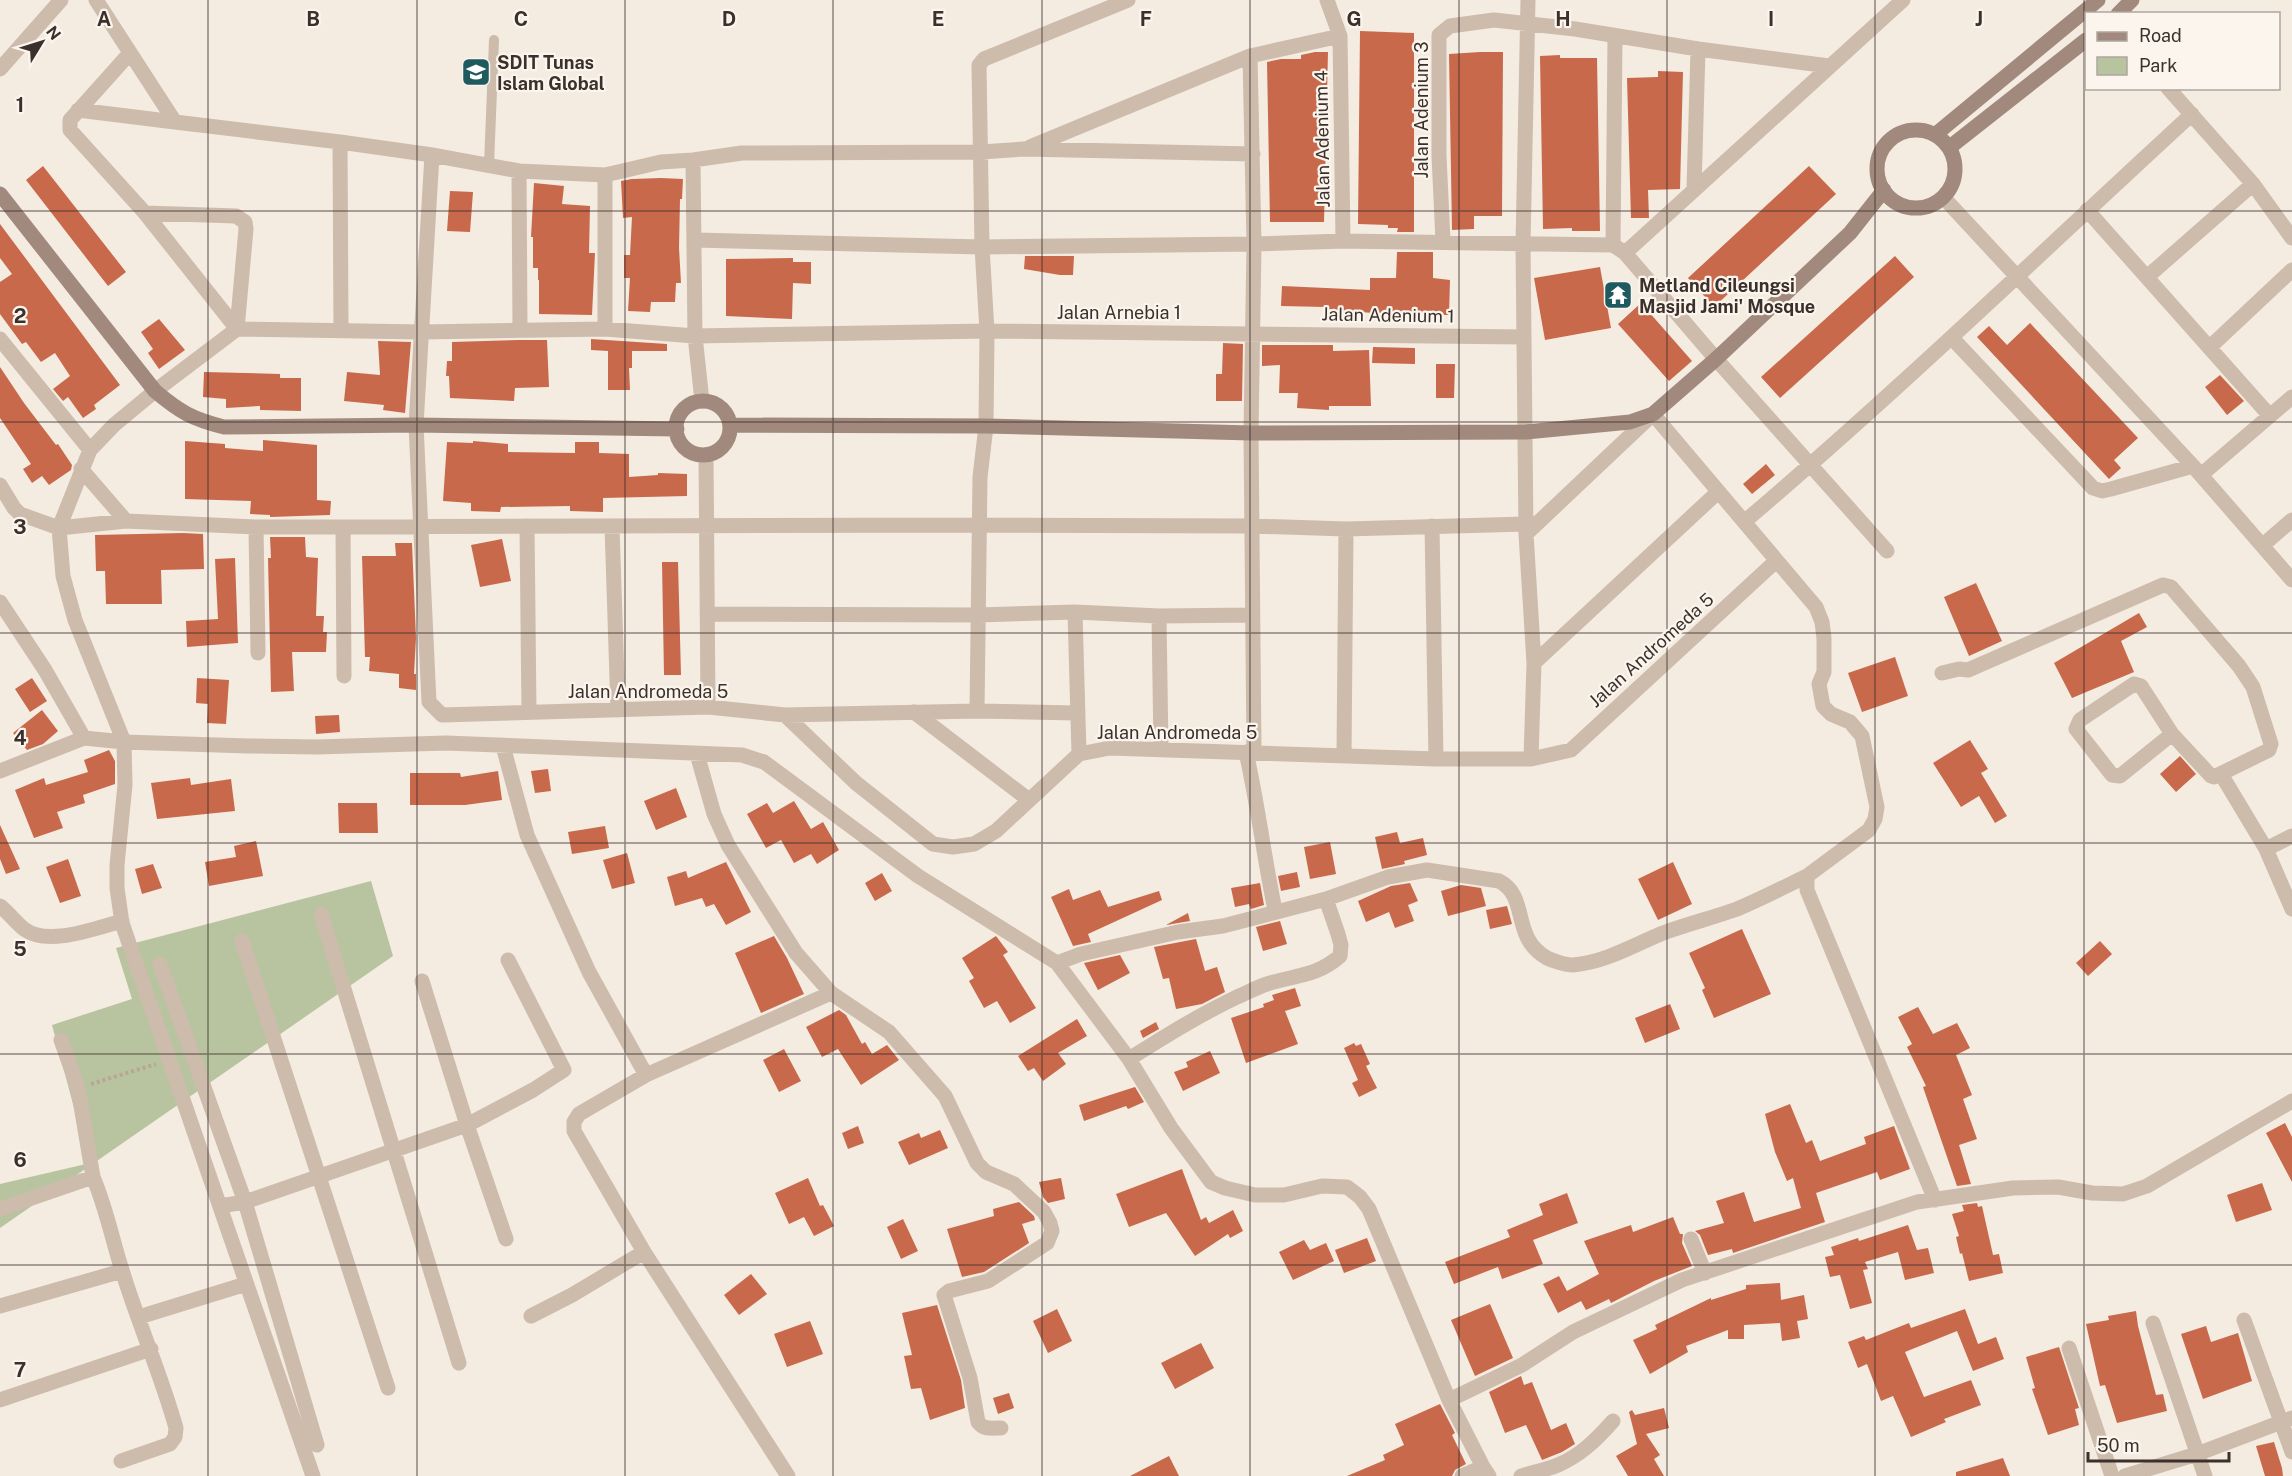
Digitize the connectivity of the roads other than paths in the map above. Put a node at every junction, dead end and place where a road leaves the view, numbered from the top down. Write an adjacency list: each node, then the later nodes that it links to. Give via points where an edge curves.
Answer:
1 (61, 0): 17 (street)
2 (96, 0): 14 (street)
3 (1128, 0): 26 (street, via 981,62)
4 (1327, 0): 9 (street, Jalan Adenium 4)
5 (1528, 0): 8 (street)
6 (1903, 0): 16 (street)
7 (2091, 2): 22 (street)
8 (1528, 24): 10 (street); 43 (street, Jalan Adenium 3, via 1494,20 1450,27 1439,34); 45 (street)
9 (1340, 36): 15 (street); 42 (street, Jalan Adenium 4)
10 (1615, 37): 13 (street); 47 (street)
11 (494, 40): 30 (lane)
12 (2085, 41): 24 (street)
13 (1698, 49): 16 (street); 34 (street)
14 (130, 53): 19 (street); 21 (street)
15 (1250, 56): 25 (street); 27 (street)
16 (1829, 66): 34 (street)
17 (0, 69)
18 (2170, 90): 20 (street)
19 (78, 110): 21 (street); 39 (street, via 70,120 70,130)
20 (2192, 114): 33 (street); 38 (street)
21 (175, 122): 23 (street)
22 (1936, 134): 24 (street); 35 (street, via 1914,128 1893,136 1880,153 1877,175)
23 (340, 142): 28 (street); 52 (street)
24 (1950, 147): 37 (street, via 1956,174)
25 (1024, 149): 26 (street); 27 (street)
26 (981, 152): 29 (street, via 742,153); 46 (street)
27 (1253, 154): 44 (street)
28 (432, 155): 30 (street); 56 (street)
29 (693, 160): 32 (street, via 661,162); 41 (street)
30 (489, 165): 31 (street)
31 (519, 171): 32 (street); 53 (street)
32 (605, 175): 54 (street)
33 (2253, 184): 40 (street); 50 (street)
34 (1694, 189): 47 (street)
35 (1884, 190): 37 (street, via 1904,207 1925,208); 63 (street, via 1850,233)
36 (0, 194): 64 (street)
37 (1944, 198): 49 (street)
38 (2088, 210): 49 (street); 50 (street)
39 (145, 213): 51 (street); 51 (street, via 236,216 245,222)
40 (2292, 238)
41 (695, 240): 46 (street); 58 (street)
42 (1343, 241): 43 (street); 44 (street)
43 (1443, 241): 45 (street)
44 (1254, 244): 46 (street); 57 (street)
45 (1523, 244): 47 (street); 59 (street)
46 (982, 247): 55 (street)
47 (1619, 249): 63 (street)
48 (2292, 270): 62 (street)
49 (2017, 276): 60 (street); 79 (street)
50 (2147, 277): 62 (street)
51 (237, 329): 52 (street, Jalan Arnebia 1); 64 (street)
52 (341, 329): 56 (street, Jalan Arnebia 1)
53 (520, 329): 54 (street, Jalan Arnebia 1); 56 (street, Jalan Arnebia 1)
54 (605, 329): 58 (street, Jalan Arnebia 1)
55 (987, 331): 57 (street, Jalan Arnebia 1); 58 (street, Jalan Arnebia 1); 71 (street)
56 (422, 332): 70 (street)
57 (1252, 332): 59 (street, Jalan Adenium 1); 74 (street)
58 (695, 336): 66 (street)
59 (1524, 337): 73 (street)
60 (1952, 338): 77 (street); 79 (street, via 2093,488 2102,491)
61 (0, 339): 75 (street)
62 (2210, 347): 68 (street)
63 (1716, 359): 67 (street); 77 (street)
64 (155, 391): 70 (street, via 180,412 224,427); 75 (street)
65 (2292, 397): 68 (street)
66 (702, 401): 69 (street, via 721,408); 72 (street, via 684,410)
67 (1653, 414): 73 (street, via 1610,425); 81 (street); 96 (street)
68 (2270, 416): 79 (street)
69 (730, 425): 71 (street); 76 (street, via 724,445)
70 (416, 426): 72 (street); 86 (street)
71 (986, 426): 74 (street); 85 (street)
72 (676, 429): 76 (street, via 686,448)
73 (1526, 432): 74 (street); 96 (street)
74 (1251, 433): 90 (street)
75 (90, 450): 78 (street)
76 (706, 455): 89 (street)
77 (1811, 465): 84 (street); 98 (street)
78 (81, 469): 83 (street); 94 (street)
79 (2197, 470): 97 (street)
80 (0, 485): 94 (street, via 20,514)
81 (1718, 492): 84 (street); 108 (street)
82 (2292, 520): 97 (street)
83 (126, 521): 92 (street); 94 (street)
84 (1744, 522): 99 (street)
85 (980, 525): 89 (street); 90 (street); 104 (street)
86 (422, 526): 87 (street); 93 (street); 114 (street, Jalan Andromeda 5, via 429,702 442,715)
87 (527, 526): 88 (street); 114 (street)
88 (612, 526): 89 (street); 112 (street)
89 (707, 526): 103 (street)
90 (1251, 526): 95 (street); 105 (street)
91 (1432, 526): 95 (street); 96 (street); 127 (street)
92 (256, 527): 93 (street); 107 (street)
93 (343, 527): 110 (street)
94 (59, 528): 120 (street, via 63,576 75,620)
95 (1346, 529): 126 (street)
96 (1526, 529): 108 (street)
97 (2263, 545): 100 (street)
98 (1887, 551)
99 (1776, 561): 128 (street, Jalan Andromeda 5, via 1571,750); 134 (street, via 1816,607 1822,622 1823,706 1850,722 1862,736 1877,807 1869,830)
100 (2292, 580)
101 (0, 602): 119 (street)
102 (1075, 612): 104 (street); 106 (street); 116 (street)
103 (707, 614): 104 (street); 111 (street)
104 (978, 615): 113 (street)
105 (1252, 615): 106 (street); 123 (street)
106 (1159, 616): 122 (street)
107 (258, 653)
108 (1534, 663): 128 (street)
109 (1942, 673): 130 (street, via 1968,670 2163,585 2171,587 2253,687 2271,744 2269,750)
110 (344, 676)
111 (708, 707): 112 (street, Jalan Andromeda 5); 117 (street, Jalan Andromeda 5)
112 (618, 710): 114 (street, Jalan Andromeda 5)
113 (977, 711): 115 (street); 116 (street)
114 (529, 712)
115 (914, 712): 117 (street); 131 (street)
116 (1076, 713): 125 (street)
117 (785, 715): 131 (street, Jalan Andromeda 5, via 855,783 933,844 974,844 996,831)
118 (2172, 734): 118 (street, via 2116,777 2076,729 2080,720 2137,684); 130 (street, via 2211,776)
119 (84, 738): 120 (street); 129 (street)
120 (124, 742): 121 (street); 140 (street, via 125,785 117,865)
121 (503, 746): 124 (street); 149 (street, via 527,836 589,972)
122 (1161, 749): 123 (street, Jalan Andromeda 5); 125 (street, Jalan Andromeda 5, via 1110,748)
123 (1250, 752): 126 (street, Jalan Andromeda 5); 138 (street)
124 (697, 754): 143 (street, via 742,755 764,762 918,876); 146 (street, via 714,814 728,845 795,953)
125 (1079, 754): 131 (street, Jalan Andromeda 5)
126 (1344, 756): 127 (street, Jalan Andromeda 5)
127 (1436, 759): 128 (street, Jalan Andromeda 5)
128 (1531, 759)
129 (0, 771)
130 (2221, 774): 133 (street)
131 (1029, 800)
132 (2292, 836): 133 (street)
133 (2266, 849): 137 (street)
134 (1807, 876): 135 (street, via 1736,909 1663,933 1626,951 1571,965 1548,959 1532,946 1524,932 1514,893 1499,881 1427,870 1388,877); 155 (street, via 1807,890)
135 (1326, 899): 138 (street); 148 (street, via 1341,945 1340,956 1332,963 1267,984 1225,1003)
136 (0, 906): 140 (street, via 25,930 45,938)
137 (2292, 909)
138 (1275, 910): 143 (street, via 1223,926 1178,932)
139 (321, 914): 152 (street)
140 (122, 921): 157 (street)
141 (242, 940): 153 (street)
142 (508, 960): 151 (street, via 564,1070)
143 (1057, 963): 148 (street)
144 (160, 964): 156 (street)
145 (422, 981): 151 (street)
146 (831, 993): 149 (street); 178 (street, via 889,1032 945,1096 977,1162 986,1172 1014,1184 1044,1212 1050,1223 1047,1244 987,1281 944,1295 970,1378 978,1422 981,1427)
147 (62, 1040): 154 (street, via 78,1089)
148 (1128, 1059): 175 (street, via 1211,1182 1255,1194 1284,1195 1323,1186 1347,1187 1360,1197 1369,1209)
149 (646, 1075): 161 (street, via 592,1105 574,1122 574,1131)
150 (2292, 1101): 155 (street, via 2147,1186 2122,1194 2058,1187 2013,1188)
151 (467, 1125): 152 (street); 159 (street)
152 (395, 1149): 153 (street); 172 (street)
153 (318, 1176): 156 (street); 173 (street)
154 (93, 1177): 158 (street); 162 (street)
155 (1935, 1200): 163 (street, via 1917,1202)
156 (245, 1202): 157 (street); 179 (street)
157 (220, 1206): 164 (street)
158 (0, 1209)
159 (506, 1239)
160 (1691, 1239): 163 (street)
161 (644, 1252): 166 (street); 185 (street)
162 (122, 1271): 165 (street); 167 (street)
163 (1705, 1273): 175 (street, via 1573,1332 1522,1365)
164 (246, 1284): 167 (street); 184 (street)
165 (0, 1306)
166 (531, 1316)
167 (139, 1317): 171 (street)
168 (2244, 1320): 176 (street)
169 (2153, 1323): 181 (street)
170 (2069, 1348): 188 (street)
171 (151, 1349): 174 (street); 182 (street, via 176,1428 175,1437 170,1444)
172 (459, 1363)
173 (388, 1388)
174 (0, 1400)
175 (1449, 1400): 183 (street)
176 (2287, 1420): 180 (street); 181 (street)
177 (1613, 1421): 187 (street, via 1579,1455)
178 (1001, 1428)
179 (316, 1444)
180 (2292, 1452)
181 (2197, 1454): 189 (street); 190 (street)
182 (121, 1461)
183 (1486, 1472): 186 (street)
184 (313, 1476)
185 (788, 1476)
186 (1462, 1476)
187 (1521, 1476)
188 (2112, 1476)
189 (2125, 1476)
190 (2205, 1476)

